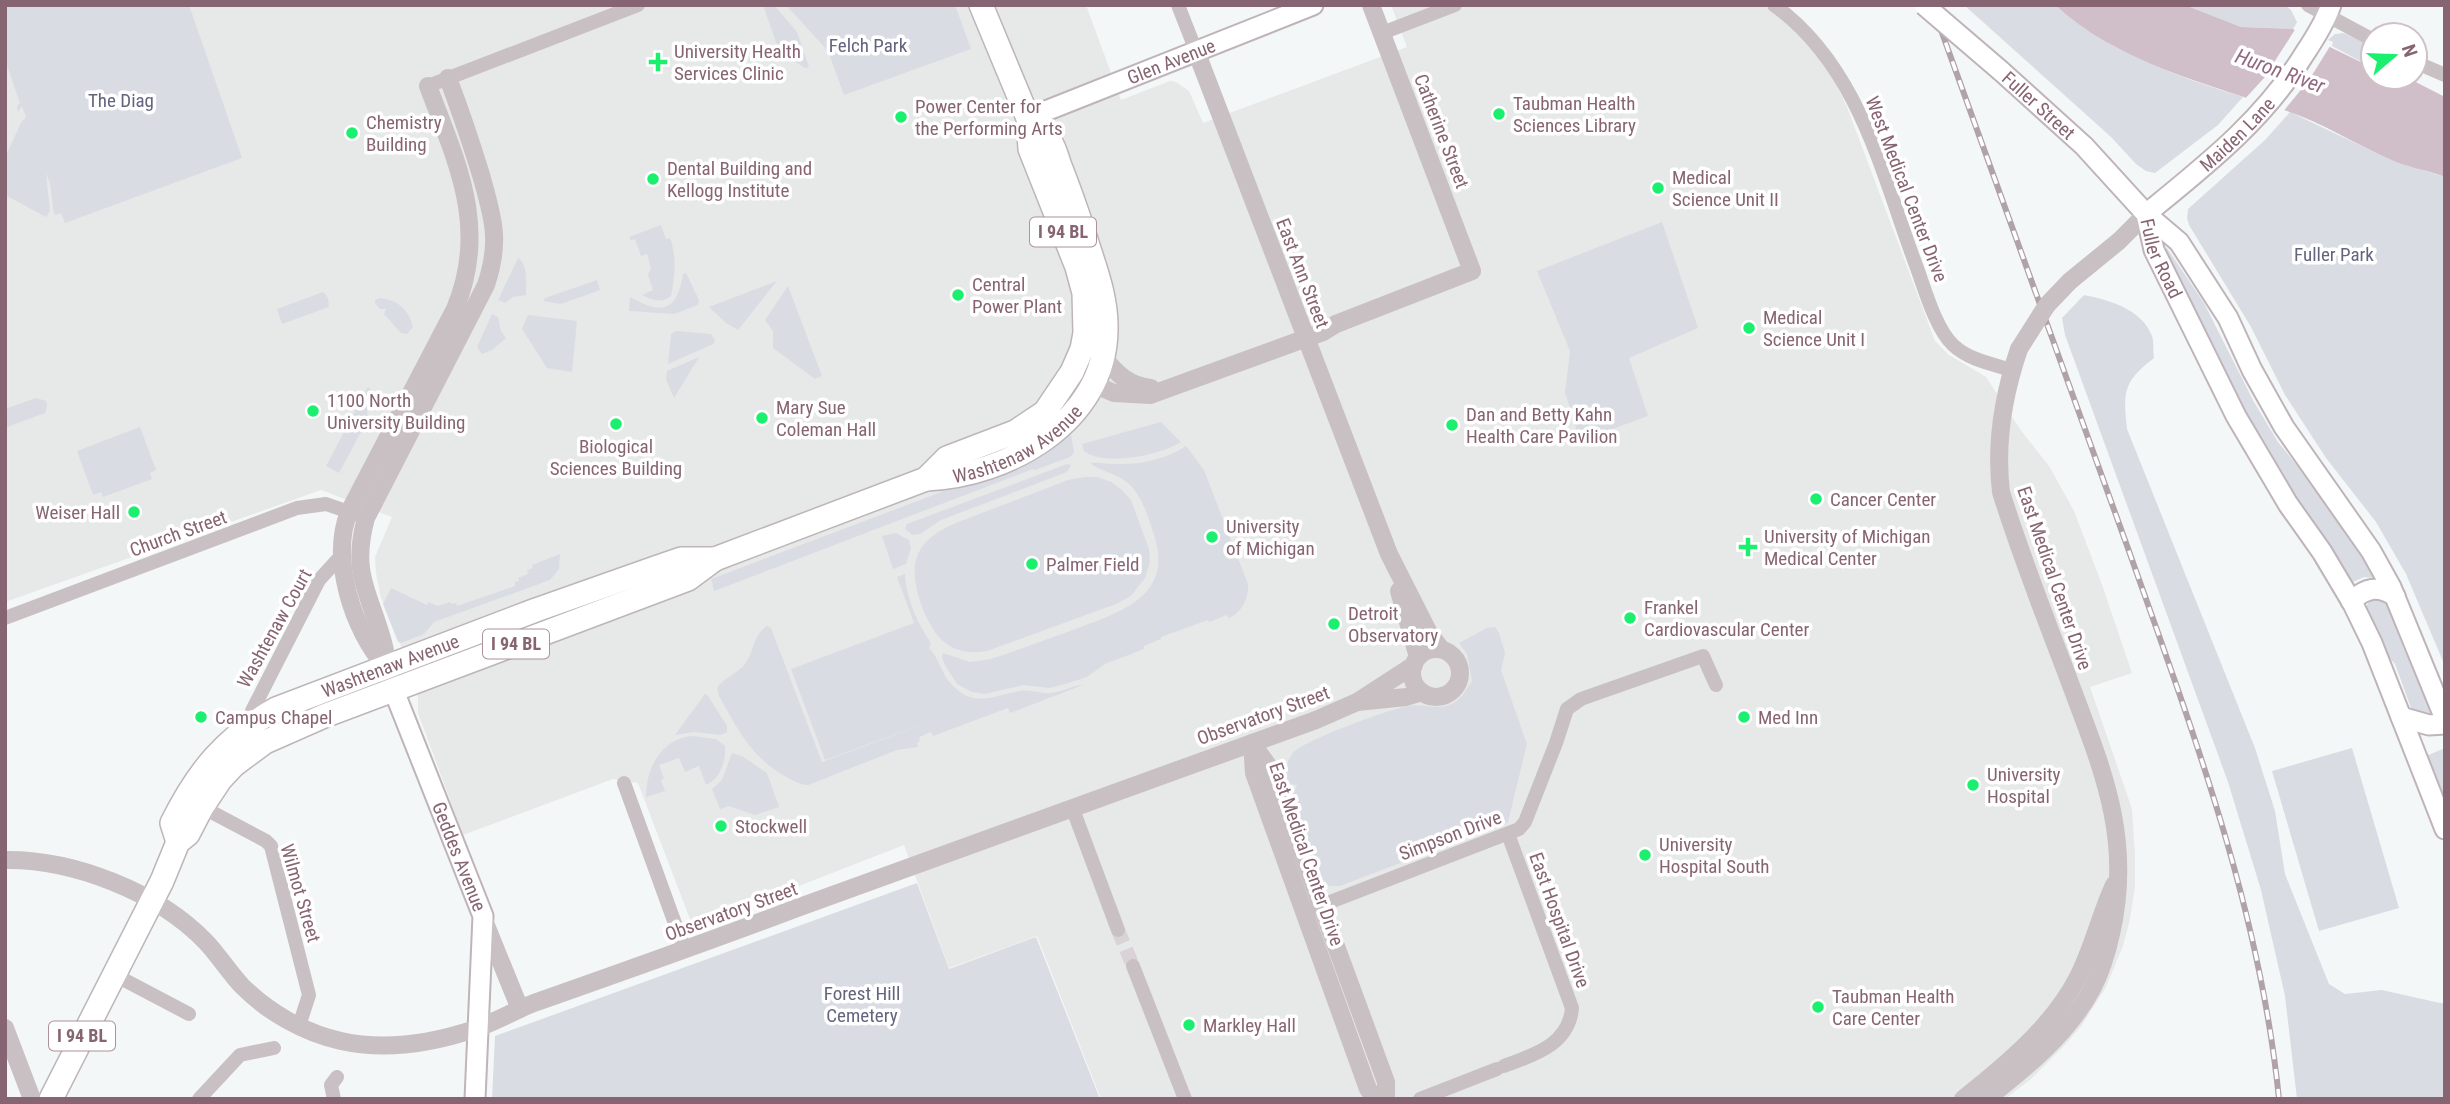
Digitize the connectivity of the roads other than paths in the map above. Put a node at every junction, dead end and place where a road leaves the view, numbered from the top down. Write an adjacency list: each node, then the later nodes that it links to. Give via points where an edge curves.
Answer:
1 (638, 5): 14 (street)
2 (981, 5): 16 (main road, I 94 BL)
3 (1178, 5): 13 (street, East Ann Street)
4 (1313, 5): 13 (main road, Glen Avenue)
5 (1371, 5): 12 (street, Catherine Street)
6 (1455, 5): 12 (street)
7 (1774, 5): 20 (street, West Medical Center Drive, via 1818,44 1844,80 1945,334 1961,352)
8 (1924, 5): 17 (main road, Fuller Street, bridge, via 2084,146)
9 (2308, 5): 10 (street)
10 (2329, 10): 11 (street); 17 (main road, Maiden Lane, via 2277,95 2213,160)
11 (2359, 30)
12 (1382, 33): 18 (street, Catherine Street, via 1472,271)
13 (1196, 51): 16 (main road, Glen Avenue); 18 (street, East Ann Street)
14 (448, 78): 15 (street); 24 (street, Geddes Avenue, via 493,212 492,266 478,300)
15 (428, 86): 24 (street, Geddes Avenue, via 469,207 469,264 455,309)
16 (1028, 118): 19 (main road, I 94 BL, via 1030,149 1077,267)
17 (2146, 214): 20 (street, East Medical Center Drive, bridge, via 2047,305 2019,349); 28 (main road, Fuller Road, via 2179,242 2228,318 2284,427 2371,551); 29 (main road, Fuller Road, via 2154,250 2236,416)
18 (1305, 338): 22 (street); 25 (street, East Ann Street)
19 (1092, 353): 21 (main road, via 1081,362 1084,375); 22 (street, via 1133,384 1158,389); 23 (main road, Washtenaw Avenue / I 94 BL, via 1038,417 1015,432 947,458)
20 (2012, 370): 51 (street, East Medical Center Drive, via 1998,445 2001,492 2104,777 2117,831)
21 (1093, 384): 22 (street, via 1134,396); 23 (main road, Washtenaw Avenue / I 94 BL, via 1061,426 1027,451 955,478)
22 (1176, 386)
23 (926, 479): 27 (main road, Washtenaw Avenue / I 94 BL)
24 (357, 515): 26 (street, Geddes Avenue, via 344,529); 30 (street, Church Street, via 326,505 297,508); 34 (street, Geddes Avenue, via 359,563 385,648)
25 (1389, 554): 32 (street, East Ann Street); 33 (street, East Ann Street)
26 (341, 556): 34 (street, Geddes Avenue, via 354,609 373,652); 41 (street, Washtenaw Court, via 319,580 256,703)
27 (715, 559): 31 (main road, Washtenaw Avenue / I 94 BL, via 681,559); 36 (main road, Washtenaw Avenue / I 94 BL, via 688,579)
28 (2395, 596): 29 (main road, via 2375,588); 40 (main road, Fuller Road)
29 (2351, 601): 39 (main road, Fuller Road)
30 (5, 618)
31 (508, 620): 34 (main road, Washtenaw Avenue / I 94 BL); 36 (main road, via 497,634 405,673)
32 (1441, 649): 33 (street, via 1432,649); 37 (street, via 1457,662 1458,682 1443,696)
33 (1416, 661): 37 (street, via 1413,679); 38 (street, Observatory Street)
34 (385, 666): 36 (street, Geddes Avenue); 41 (main road, Washtenaw Avenue / I 94 BL, via 298,699); 42 (main road, via 378,681 312,708)
35 (1716, 685): 48 (street, Simpson Drive, via 1703,656 1581,699 1567,709 1525,821)
36 (394, 691): 42 (main road, Washtenaw Avenue / I 94 BL); 54 (main road, Geddes Avenue)
37 (1422, 692): 38 (street, Observatory Street)
38 (1357, 702): 43 (street, Observatory Street)
39 (2401, 717): 40 (main road, via 2429,725); 47 (main road, Fuller Road)
40 (2445, 722)
41 (251, 723): 49 (main road, Washtenaw Avenue / I 94 BL, via 224,745 194,781 172,823)
42 (289, 731): 45 (main road, Washtenaw Avenue / I 94 BL, via 234,765)
43 (1252, 743): 46 (street, Observatory Street); 53 (street, East Medical Center Drive, via 1254,773)
44 (624, 783): 56 (street)
45 (202, 807): 49 (main road, Washtenaw Avenue / I 94 BL, via 188,834); 61 (street, Wilmot Street, via 271,846 309,995)
46 (1072, 807): 55 (street); 56 (street, Observatory Street)
47 (2445, 829)
48 (1508, 834): 53 (street, Simpson Drive); 74 (street, East Hospital Drive, via 1572,1008 1571,1018 1551,1046)
49 (178, 842): 52 (main road, Washtenaw Avenue / I 94 BL)
50 (5, 860): 52 (street, Observatory Street, via 33,859 71,867)
51 (2118, 876): 75 (street, East Medical Center Drive, via 2078,977 2065,997 2017,1055); 76 (street, East Medical Center Drive, via 2108,947 2092,988 2057,1037)
52 (150, 900): 58 (main road, Washtenaw Avenue / I 94 BL); 61 (street, Observatory Street, via 205,941 259,1001)
53 (1312, 909): 72 (street, East Medical Center Drive, via 1368,1089); 73 (street, East Medical Center Drive, via 1386,1082)
54 (483, 916): 59 (street); 63 (main road, Geddes Avenue)
55 (1118, 930)
56 (685, 951): 59 (street, Observatory Street)
57 (1133, 966): 71 (street)
58 (113, 974): 60 (street); 67 (main road, Washtenaw Avenue / I 94 BL)
59 (520, 1009): 63 (street, Observatory Street)
60 (189, 1014)
61 (299, 1026): 63 (street, Observatory Street, via 340,1041 381,1045 413,1044)
62 (5, 1028): 66 (street)
63 (477, 1028): 70 (main road, Geddes Avenue)
64 (274, 1048): 68 (street, via 240,1055)
65 (337, 1077): 69 (street, via 331,1085)
66 (32, 1099)
67 (51, 1099)
68 (199, 1099)
69 (334, 1099)
70 (475, 1099)
71 (1185, 1099)
72 (1376, 1099)
73 (1386, 1099)
74 (1420, 1099)
75 (1962, 1099)
76 (1986, 1099)

